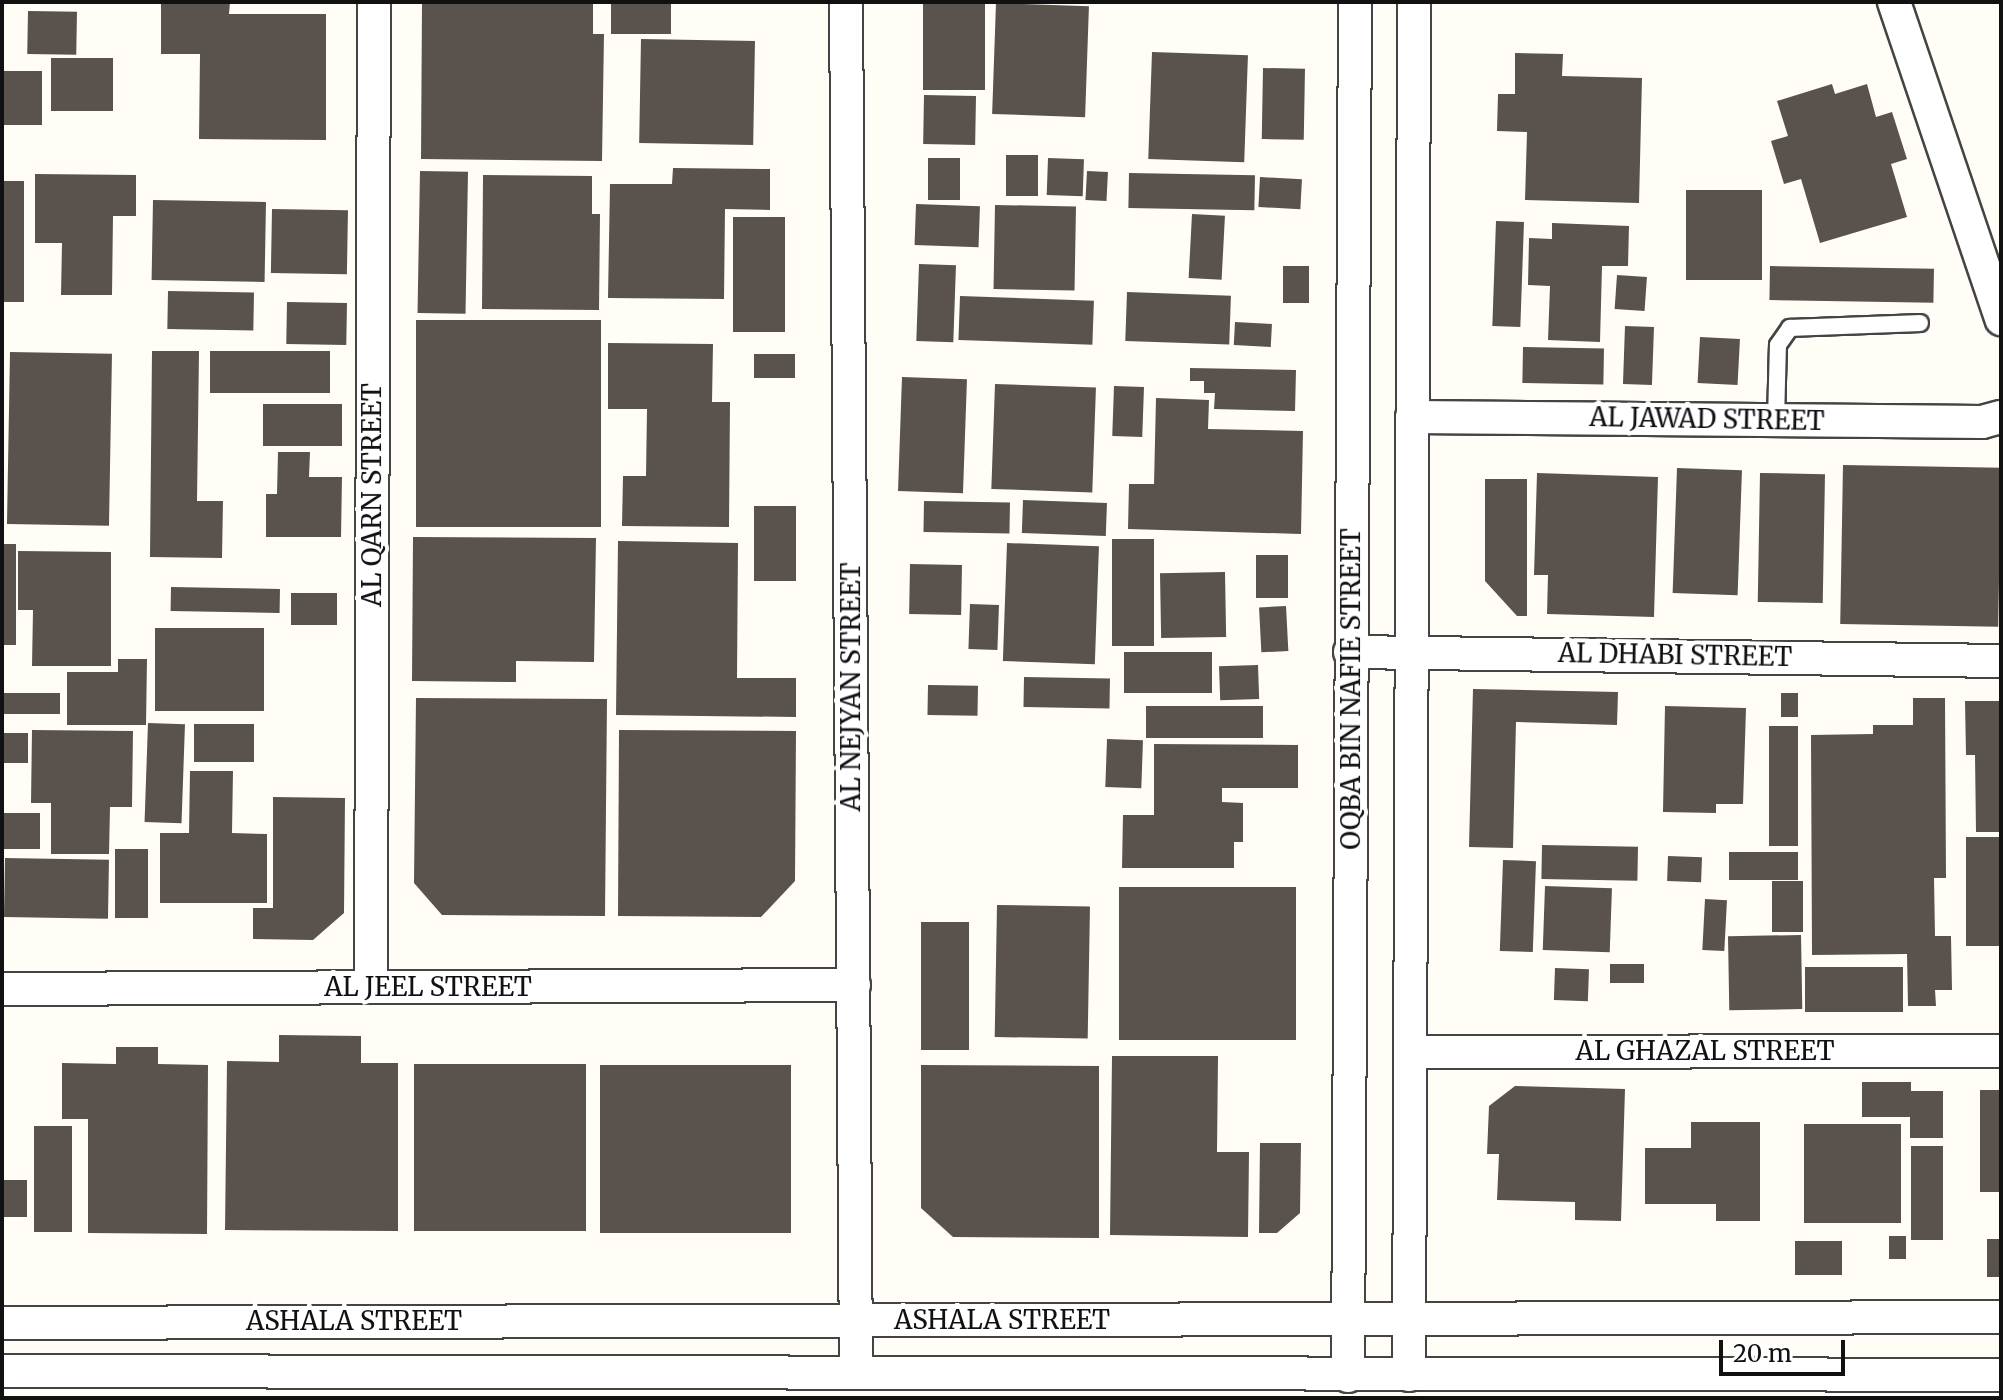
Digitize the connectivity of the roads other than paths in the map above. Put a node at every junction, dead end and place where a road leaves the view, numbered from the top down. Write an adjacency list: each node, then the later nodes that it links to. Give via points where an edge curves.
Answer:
1 (374, 2): 15 (street, AL QARN STREET)
2 (846, 2): 14 (street, AL NEJYAN STREET)
3 (1355, 2): 12 (street, OQBA BIN NAFIE STREET)
4 (1414, 2): 8 (street)
5 (1894, 2): 6 (street)
6 (2001, 319)
7 (1920, 323): 10 (lane, via 1790,328 1778,345)
8 (1412, 417): 10 (street, AL JAWAD STREET); 11 (street)
9 (2001, 417): 10 (street, AL JAWAD STREET, via 1982,422)
10 (1776, 420)
11 (1411, 650): 12 (street, AL DHABI STREET); 13 (street, AL DHABI STREET); 18 (street)
12 (1350, 652): 21 (street, OQBA BIN NAFIE STREET)
13 (2001, 661)
14 (854, 985): 15 (street, AL JEEL STREET); 20 (street, AL NEJYAN STREET)
15 (371, 987): 16 (street, AL JEEL STREET)
16 (2, 989)
17 (2001, 1051): 18 (street, AL GHAZAL STREET)
18 (1410, 1052): 22 (street)
19 (2001, 1317): 22 (street, ASHALA STREET)
20 (857, 1319): 21 (street, ASHALA STREET); 23 (street, ASHALA STREET); 25 (street, AL NEJYAN STREET)
21 (1351, 1322): 22 (street, ASHALA STREET); 28 (street, OQBA BIN NAFIE STREET)
22 (1412, 1322): 26 (street)
23 (2, 1323)
24 (2, 1371): 25 (street, ASHALA STREET)
25 (856, 1373): 28 (street, ASHALA STREET)
26 (1409, 1375): 27 (street, ASHALA STREET); 28 (street, ASHALA STREET)
27 (2001, 1375)
28 (1348, 1376)

